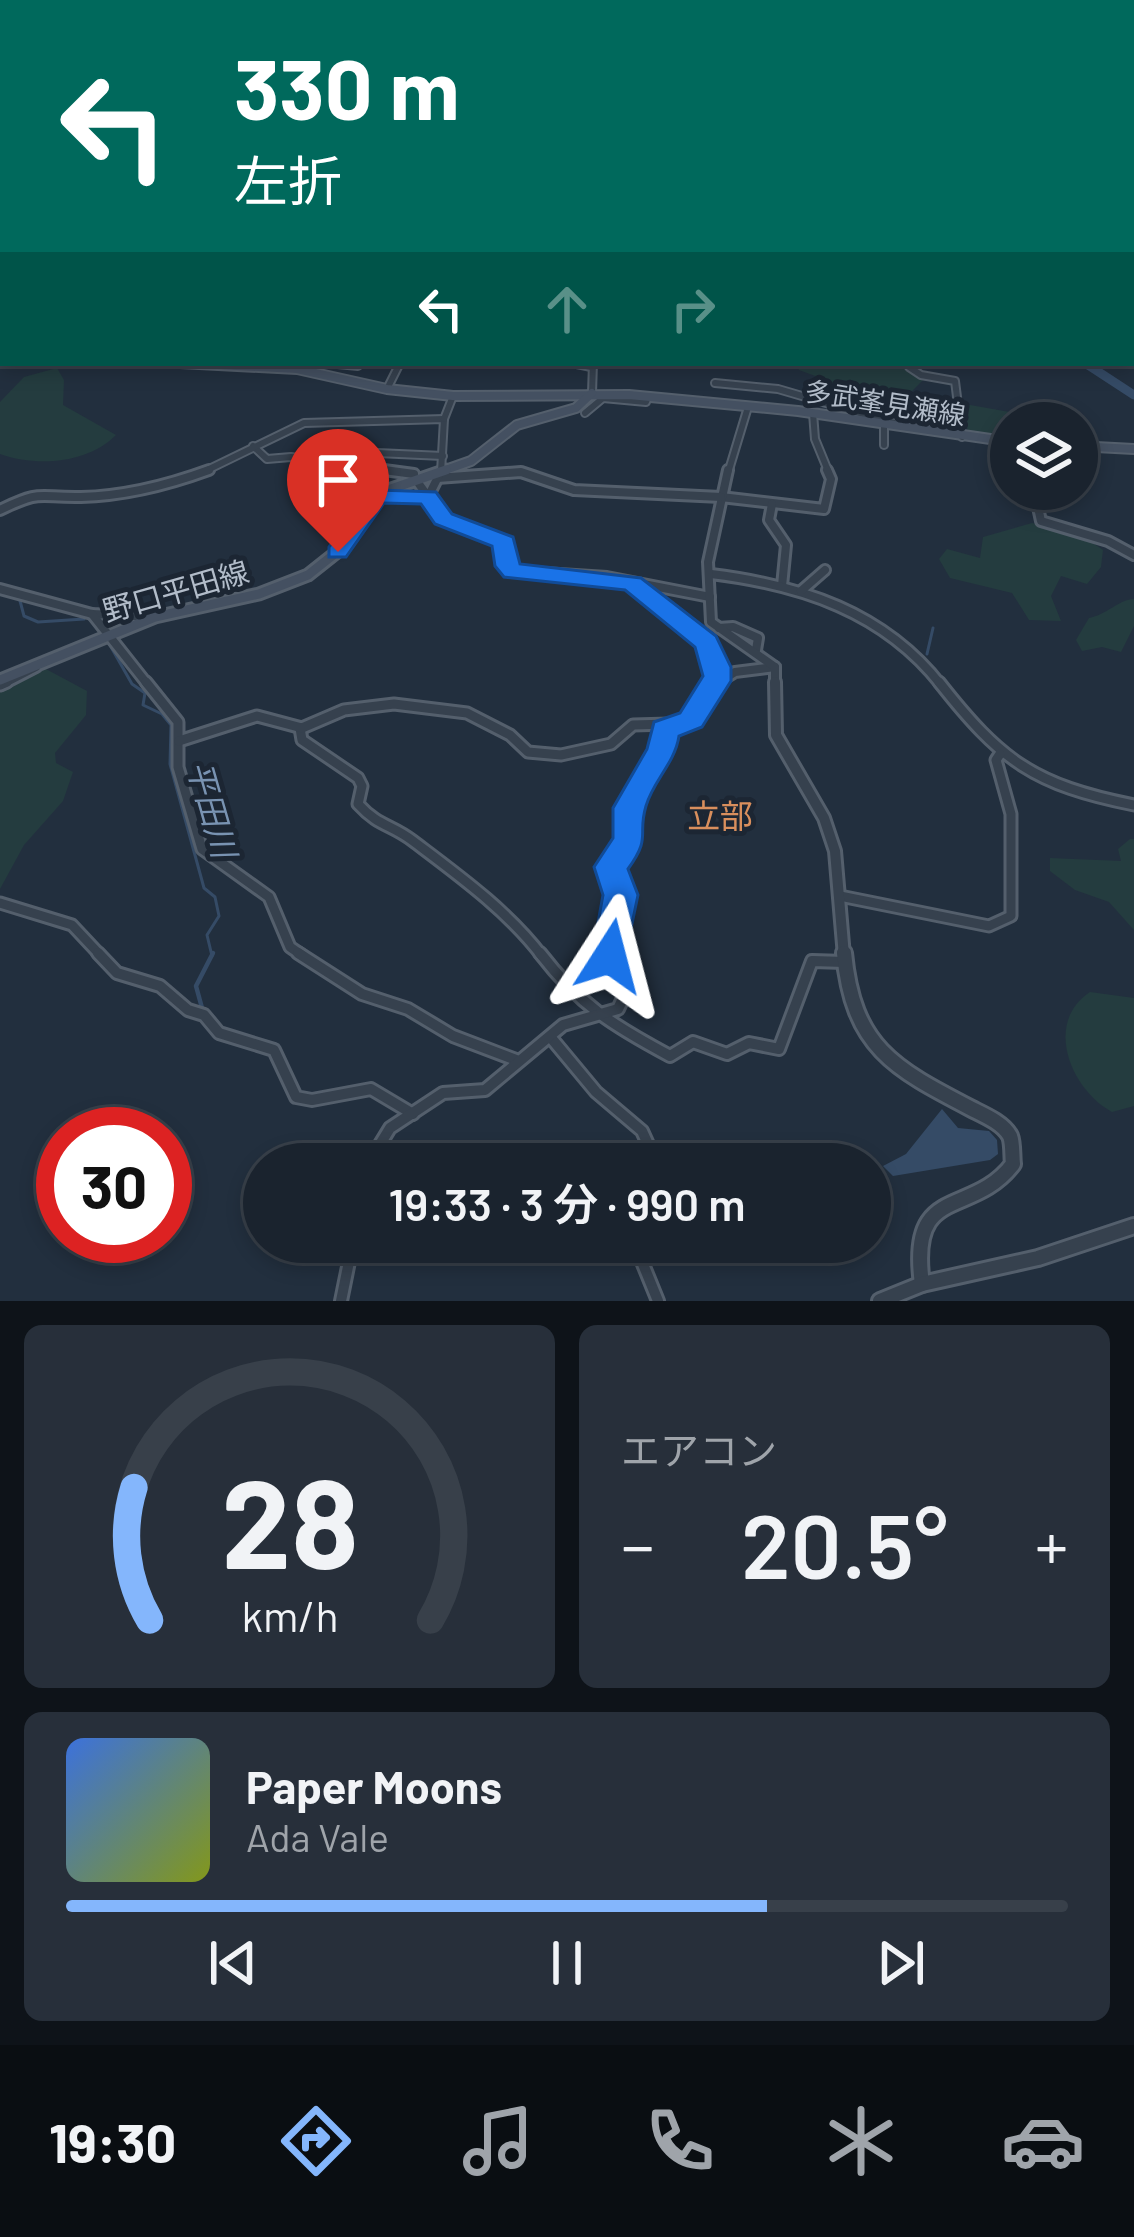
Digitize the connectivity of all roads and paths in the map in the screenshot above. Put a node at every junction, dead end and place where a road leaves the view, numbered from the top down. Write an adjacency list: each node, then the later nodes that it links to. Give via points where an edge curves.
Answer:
1 (219, 366): 6 (main road, 多武峯見瀬線)
2 (329, 366): 6 (street)
3 (398, 366): 8 (street)
4 (592, 366): 9 (street)
5 (909, 367): 18 (street, via 955,381)
6 (324, 374): 8 (main road, 多武峯見瀬線)
7 (715, 383): 17 (street, via 778,389)
8 (387, 389): 10 (main road, 多武峯見瀬線)
9 (592, 393): 10 (main road, 多武峯見瀬線); 11 (main road, 多武峯見瀬線); 26 (main road, 野口平田線, via 576,408 517,425)
10 (453, 396): 15 (street)
11 (648, 397): 12 (main road, 多武峯見瀬線); 13 (street, via 604,398)
12 (748, 407): 14 (main road, 多武峯見瀬線); 35 (street)
13 (585, 413)
14 (813, 413): 16 (main road, 多武峯見瀬線); 36 (street, via 831,479 824,509)
15 (445, 419): 21 (street, via 317,421); 25 (street)
16 (884, 424): 17 (main road, 多武峯見瀬線); 20 (street)
17 (902, 427): 18 (main road, 多武峯見瀬線)
18 (962, 437): 19 (main road, 多武峯見瀬線)
19 (990, 440)
20 (884, 445)
21 (253, 446): 27 (street, via 267,459); 37 (street, via 162,487 80,497 35,493)
22 (1098, 448): 23 (main road)
23 (1133, 450)
24 (377, 453): 25 (street)
25 (443, 456): 30 (street)
26 (471, 461): 28 (street); 30 (main road, 野口平田線)
27 (384, 471): 29 (street); 31 (street)
28 (474, 473): 30 (street); 35 (street, via 528,472 574,490)
29 (414, 474)
30 (439, 475): 31 (main road, 野口平田線); 34 (street)
31 (398, 484): 33 (main road, 野口平田線)
32 (419, 484): 34 (street)
33 (378, 496): 34 (street); 48 (main road, 野口平田線, via 338,552 308,575)
34 (428, 497): 42 (street, via 443,519 504,542 513,571)
35 (721, 497): 36 (street); 41 (street)
36 (772, 504): 43 (street, via 769,520 786,544)
37 (0, 510)
38 (1039, 510): 39 (street, via 1041,521)
39 (1134, 555)
40 (825, 570): 45 (street)
41 (710, 574): 43 (street); 46 (street)
42 (632, 583): 46 (street); 51 (street, via 701,636)
43 (782, 586): 45 (street)
44 (0, 590): 47 (street)
45 (800, 592): 56 (street, via 896,638)
46 (710, 597): 50 (street, via 711,622)
47 (92, 614): 48 (street); 49 (street)
48 (155, 617): 49 (main road, 野口平田線)
49 (111, 634): 52 (main road, 野口平田線); 55 (street, via 173,714)
50 (775, 667): 51 (street, via 725,671); 58 (street, via 776,735 824,818)
51 (716, 681): 53 (street)
52 (0, 683)
53 (683, 723): 54 (street, via 633,725 611,744 561,755 528,752 507,731 439,704 342,710); 61 (street, via 664,729 662,749 628,808 630,841 610,867 620,895 610,956 627,997)
54 (300, 728): 55 (street, via 257,716); 61 (street, via 302,740 358,778 363,813 406,836 523,930)
55 (179, 741): 63 (street, via 178,767 202,848 269,897 290,947 362,994)
56 (1000, 754): 57 (street, via 1071,788); 58 (street, via 1011,814 1011,916 989,926)
57 (1134, 805)
58 (841, 896): 60 (street)
59 (0, 903): 64 (street, via 72,925 117,973 160,986 219,1033 274,1050 296,1097 371,1089)
60 (845, 962): 61 (street, via 812,961 779,1049 749,1042 727,1054 693,1042 670,1057); 70 (street, via 848,996 876,1047 923,1084 995,1121 1014,1150 1006,1173 925,1219 916,1238)
61 (602, 1020): 62 (street, via 578,1019)
62 (552, 1039): 63 (street); 66 (street)
63 (516, 1060): 64 (street, via 485,1090 443,1093)
64 (414, 1115): 65 (street)
65 (380, 1143)
66 (650, 1143)
67 (1134, 1226): 70 (street)
68 (349, 1263): 71 (street)
69 (643, 1263): 72 (street)
70 (922, 1284): 73 (street)
71 (341, 1301)
72 (658, 1301)
73 (880, 1301)

